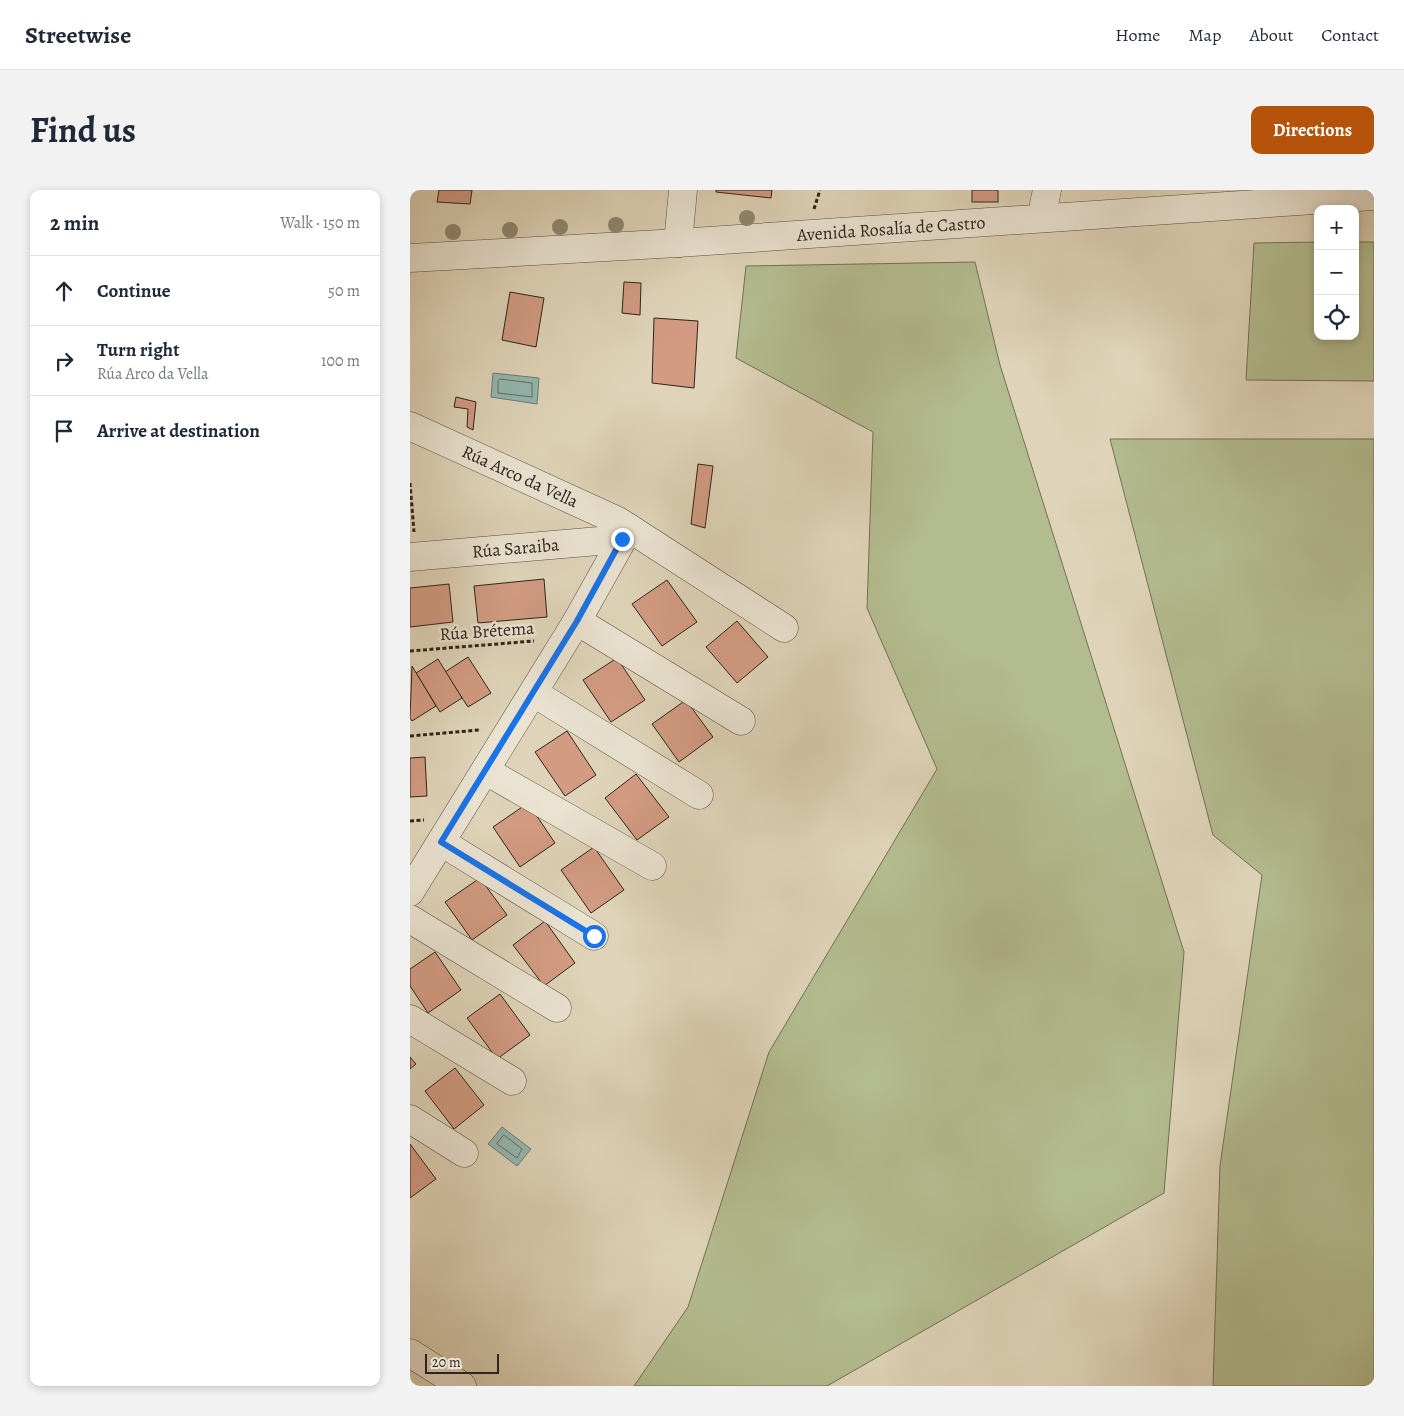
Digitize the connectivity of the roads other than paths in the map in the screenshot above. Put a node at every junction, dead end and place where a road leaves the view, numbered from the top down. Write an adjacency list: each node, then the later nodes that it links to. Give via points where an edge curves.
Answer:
1 (683, 190): 5 (street)
2 (1047, 190): 4 (street)
3 (1374, 196): 4 (street, Avenida Rosalía de Castro)
4 (1046, 218): 5 (street, Avenida Rosalía de Castro)
5 (678, 243): 6 (street, Avenida Rosalía de Castro)
6 (410, 258)
7 (410, 426): 8 (street, Rúa Arco da Vella, via 618,521)
8 (625, 533): 9 (street, Rúa Saraiba); 10 (street, Rúa Arco da Vella); 11 (street)
9 (413, 556)
10 (784, 628)
11 (572, 630): 12 (street); 13 (street)
12 (534, 693): 14 (street); 15 (street)
13 (741, 721)
14 (486, 771): 16 (street); 17 (street)
15 (699, 795)
16 (441, 842): 18 (street); 20 (street)
17 (652, 866)
18 (411, 886)
19 (410, 919): 21 (street)
20 (594, 936)
21 (557, 1008)
22 (410, 1019): 23 (street)
23 (512, 1081)
24 (410, 1119): 25 (street)
25 (464, 1153)
26 (410, 1353): 27 (street)
27 (462, 1386)

